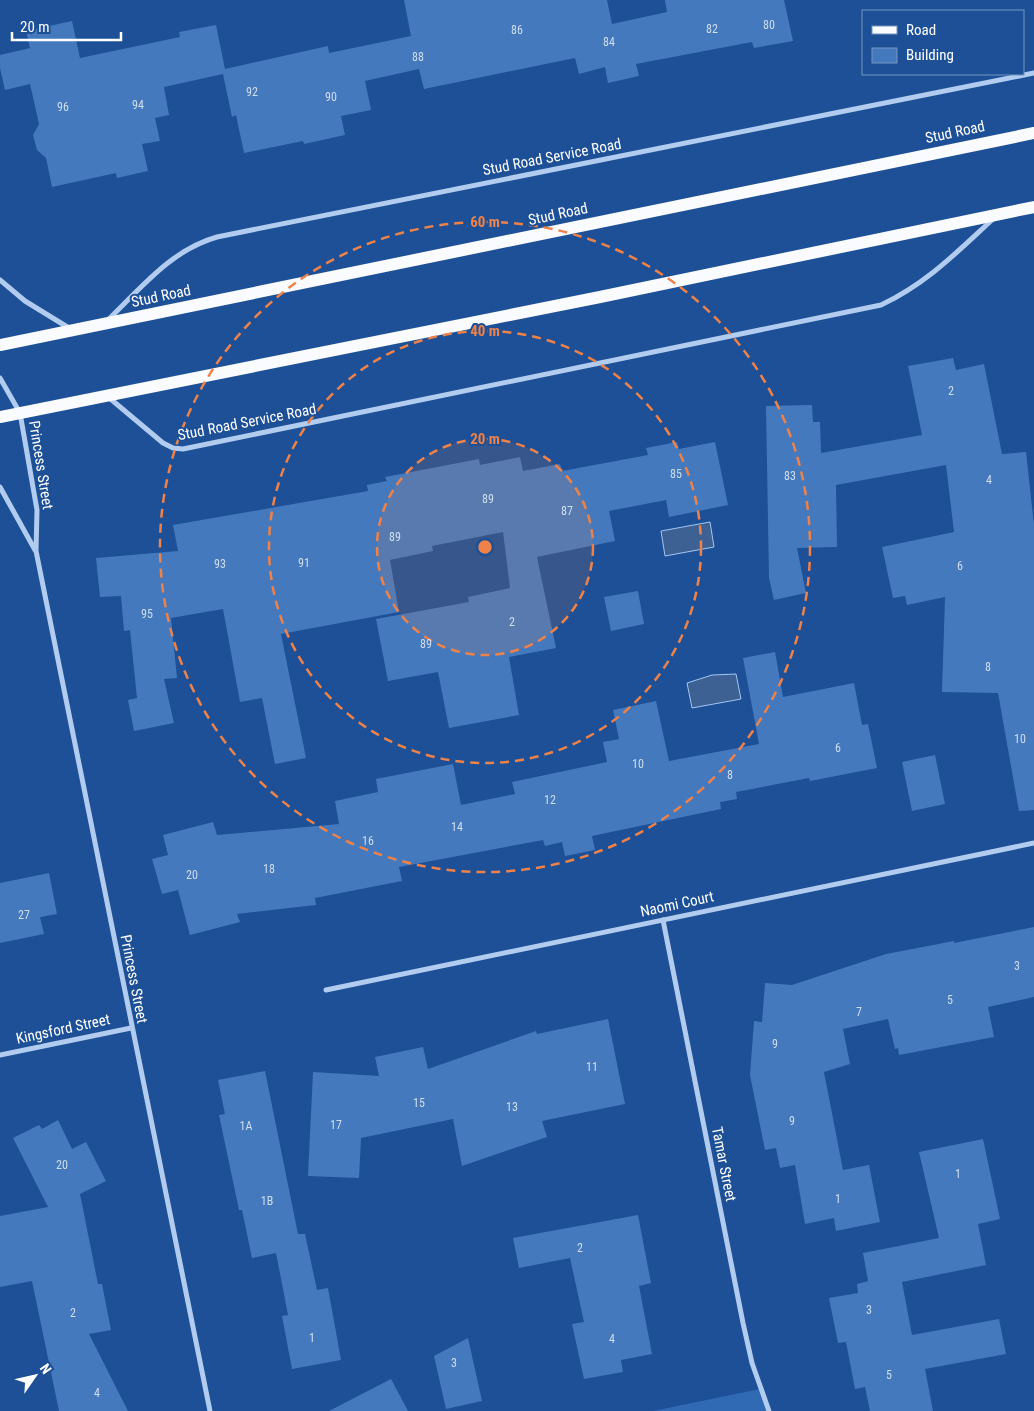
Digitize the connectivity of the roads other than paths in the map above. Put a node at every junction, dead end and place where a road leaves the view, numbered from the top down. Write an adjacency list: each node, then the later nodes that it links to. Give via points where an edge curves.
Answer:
1 (1019, 75): 6 (street, Stud Road Service Road, via 217,237 177,255)
2 (1034, 133): 6 (main road, Stud Road)
3 (1034, 207): 4 (main road)
4 (999, 214): 10 (main road); 10 (street, Stud Road Service Road, via 917,286 881,305 183,449 173,448 152,436)
5 (0, 280): 7 (street, via 25,302)
6 (104, 324): 7 (main road, Stud Road)
7 (74, 330): 8 (main road, Stud Road)
8 (0, 345)
9 (0, 378): 11 (street, Princess Street)
10 (105, 395): 11 (main road)
11 (20, 413): 12 (main road); 14 (street, Princess Street, via 37,510)
12 (0, 417)
13 (0, 487): 14 (street, Princess Street)
14 (36, 551): 18 (street, Princess Street)
15 (1034, 843): 16 (street, Naomi Court)
16 (663, 920): 17 (street, Naomi Court); 21 (street, Tamar Street, via 745,1331)
17 (326, 990)
18 (131, 1028): 19 (street, Kingsford Street); 20 (street, Princess Street)
19 (0, 1055)
20 (210, 1411)
21 (769, 1411)

